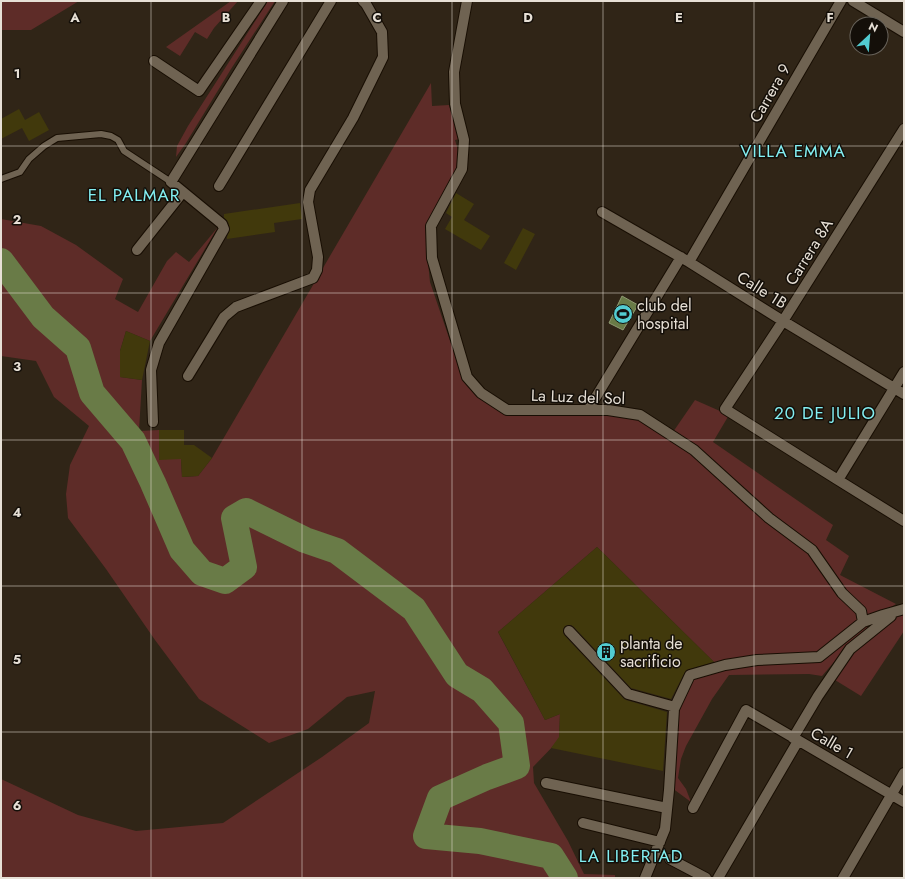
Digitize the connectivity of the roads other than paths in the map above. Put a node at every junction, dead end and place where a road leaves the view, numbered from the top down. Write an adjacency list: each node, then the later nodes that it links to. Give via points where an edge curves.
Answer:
1 (261, 1): 9 (street, via 199,91)
2 (283, 1): 12 (street)
3 (331, 1): 13 (street)
4 (363, 1): 20 (street, via 382,32 383,57 353,118 310,190 308,202 318,257 317,270 313,278 236,307 224,317)
5 (467, 1): 23 (street, La Luz del Sol, via 454,72 455,104 464,140 462,169 431,226 432,258 468,377 480,393 507,410)
6 (841, 1): 17 (street, Carrera 9)
7 (853, 1): 8 (street)
8 (904, 32)
9 (154, 61)
10 (904, 129): 18 (street, Carrera 8A)
11 (1, 179): 12 (lane, via 20,172 29,159 57,138 101,134 118,140 124,151)
12 (171, 182): 14 (street)
13 (219, 186)
14 (183, 192): 16 (street); 24 (street, via 222,224 224,229 159,343 151,370)
15 (602, 212): 17 (street, Calle 1B)
16 (137, 250)
17 (685, 259): 18 (street, Calle 1B); 23 (street, Carrera 9)
18 (783, 321): 21 (street, Calle 1B); 25 (street, Carrera 8A, via 725,409)
19 (904, 372): 21 (street)
20 (188, 376)
21 (894, 388): 22 (street, Calle 1B); 25 (street)
22 (904, 394)
23 (588, 410): 28 (street, La Luz del Sol, via 640,415 694,450 769,518 812,550 842,593 861,612)
24 (153, 422)
25 (838, 480): 26 (street)
26 (904, 520)
27 (900, 611): 28 (street); 31 (street, via 850,649 818,696)
28 (863, 622): 30 (street, via 819,657 757,660 725,665 690,675)
29 (569, 631): 30 (street, via 628,694)
30 (675, 707): 36 (street)
31 (796, 739): 34 (street, Calle 1); 37 (street, Calle 1, via 746,710); 43 (street)
32 (904, 773): 34 (street)
33 (546, 783): 36 (street)
34 (892, 794): 35 (street, Calle 1); 44 (street)
35 (904, 802)
36 (667, 808): 39 (street, via 665,829)
37 (693, 808)
38 (583, 823): 39 (street)
39 (660, 842): 41 (street)
40 (670, 859): 42 (street)
41 (645, 878)
42 (706, 878)
43 (718, 878)
44 (843, 878)

